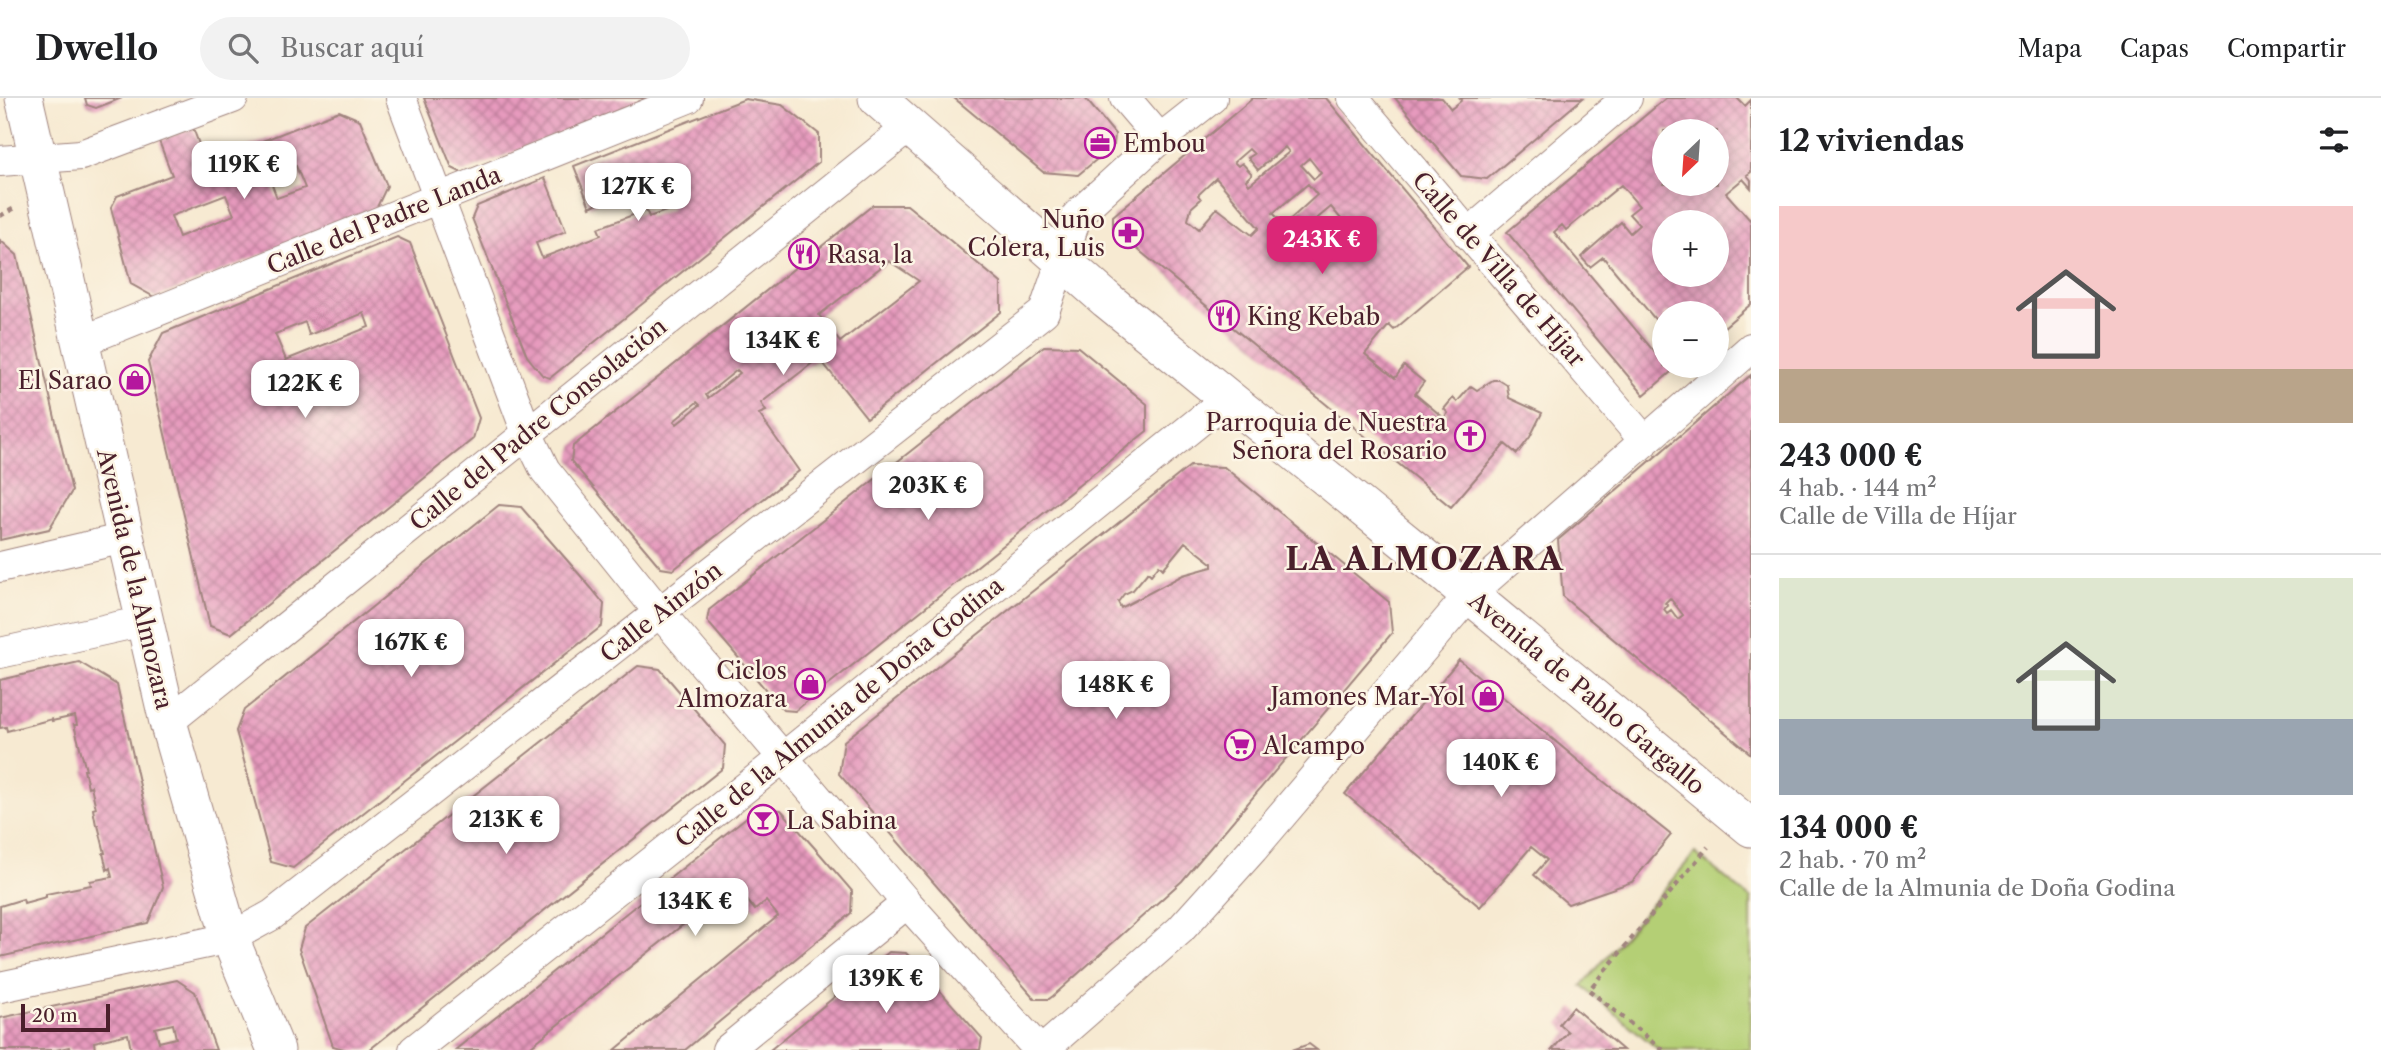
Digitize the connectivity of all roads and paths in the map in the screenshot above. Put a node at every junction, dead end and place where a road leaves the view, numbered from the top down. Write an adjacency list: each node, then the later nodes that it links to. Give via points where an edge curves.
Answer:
1 (24, 98): 12 (street, Avenida de la Almozara)
2 (233, 98): 12 (street, via 80,155)
3 (401, 98): 14 (street)
4 (688, 98): 14 (street, Calle del Padre Landa)
5 (877, 98): 10 (street, Avenida de Pablo Gargallo)
6 (1125, 98): 11 (street)
7 (1212, 98): 11 (street, Calle Ainzón)
8 (1353, 98): 17 (street, Calle de Villa de Híjar)
9 (1627, 98): 17 (street)
10 (909, 127): 18 (street, Avenida de Pablo Gargallo); 22 (street, Calle del Padre Consolación)
11 (1160, 139): 18 (street, Calle Ainzón, via 1077,215)
12 (37, 157): 13 (street); 19 (street, Avenida de la Almozara)
13 (0, 161)
14 (439, 198): 19 (street, Calle del Padre Landa); 22 (street)
15 (13, 209): 16 (path)
16 (0, 216)
17 (1468, 234): 23 (street, Calle de Villa de Híjar)
18 (1062, 260): 21 (street, Avenida de Pablo Gargallo); 27 (street, Calle Ainzón, via 1044,312)
19 (80, 342): 24 (street, Avenida de la Almozara)
20 (1751, 348): 23 (street)
21 (1228, 398): 26 (street, Avenida de Pablo Gargallo); 31 (street, Calle de la Almunia de Doña Godina)
22 (527, 433): 27 (street, via 545,470); 30 (street, Calle del Padre Consolación)
23 (1644, 440): 26 (street)
24 (125, 538): 25 (street); 28 (street, Avenida de la Almozara)
25 (0, 567)
26 (1469, 595): 32 (street, Avenida de Pablo Gargallo); 40 (street, via 1180,930)
27 (660, 613): 31 (street); 35 (street, Calle Ainzón, via 272,915)
28 (144, 621): 29 (street); 30 (street, Avenida de la Almozara)
29 (0, 653)
30 (168, 722): 35 (street, Avenida de la Almozara)
31 (783, 758): 34 (street); 38 (street, Calle de la Almunia de Doña Godina)
32 (1751, 828)
33 (1708, 847): 41 (path, via 1589,990)
34 (906, 903): 39 (street); 40 (street)
35 (230, 938): 36 (street, Calle Ainzón); 37 (street, Avenida de la Almozara)
36 (0, 987)
37 (276, 1050)
38 (414, 1050)
39 (727, 1050)
40 (1041, 1050)
41 (1663, 1050)

